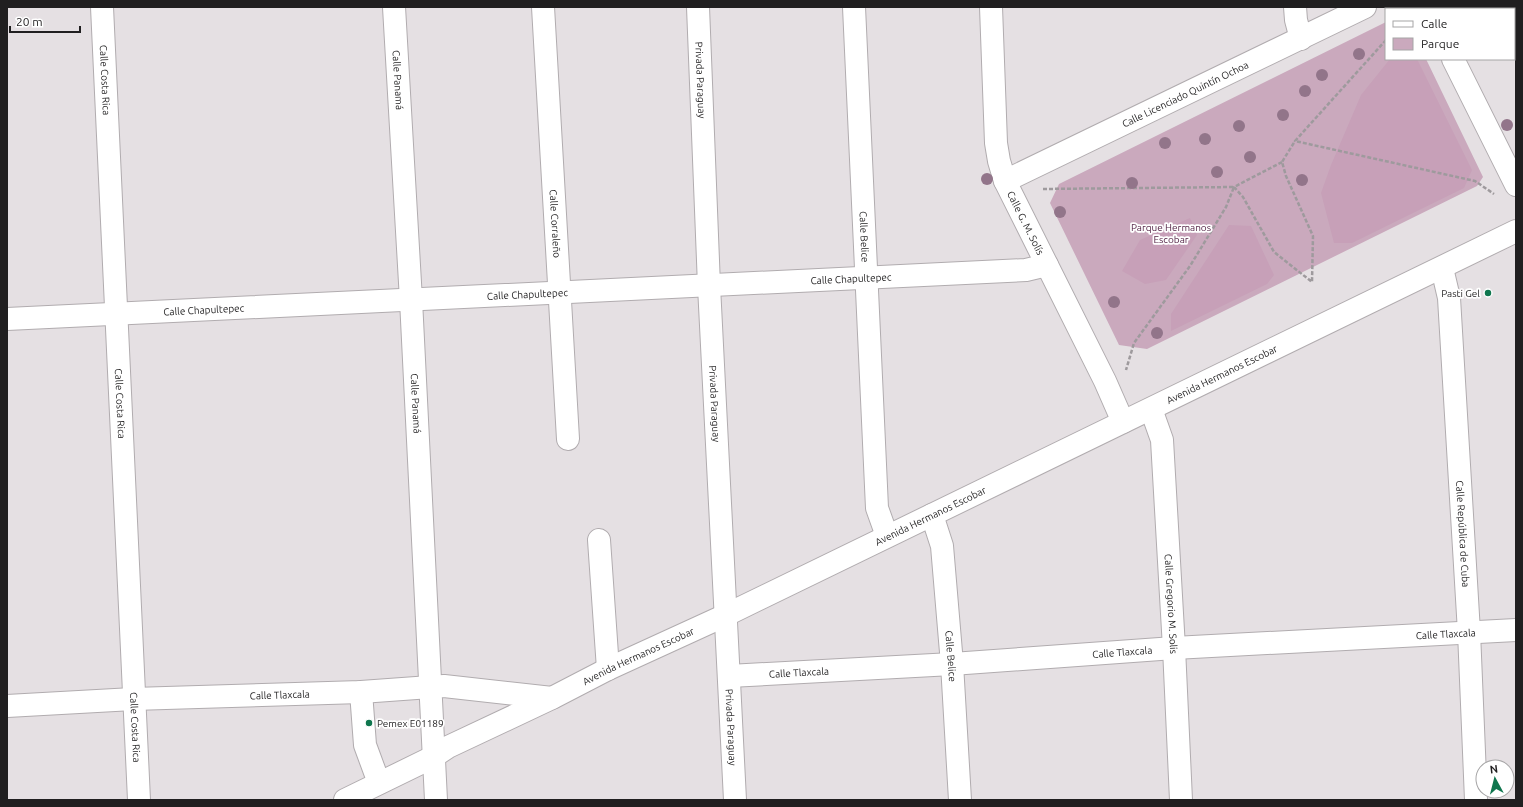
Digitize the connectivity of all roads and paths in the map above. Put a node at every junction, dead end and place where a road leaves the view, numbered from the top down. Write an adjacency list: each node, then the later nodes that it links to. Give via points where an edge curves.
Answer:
1 (102, 7): 26 (street, Calle Costa Rica)
2 (394, 7): 25 (street, Calle Panamá)
3 (543, 7): 24 (street, Calle Corraleño)
4 (698, 7): 23 (street, Privada Paraguay)
5 (854, 7): 22 (street, Calle Belice)
6 (991, 7): 14 (street, Calle G. M. Solís, via 996,143)
7 (1295, 7): 9 (street)
8 (1366, 7): 9 (street, Calle Licenciado Quintín Ochoa)
9 (1301, 39): 14 (street, Calle Licenciado Quintín Ochoa)
10 (1385, 41): 12 (path)
11 (1454, 60): 15 (street)
12 (1295, 141): 13 (path); 18 (path, via 1475,181)
13 (1282, 162): 16 (path); 16 (path, via 1313,236 1312,282 1274,252 1243,197)
14 (1005, 181): 20 (street, Calle G. M. Solís)
15 (1516, 185)
16 (1234, 187): 17 (path); 28 (path, via 1226,207 1190,266 1134,343)
17 (1036, 189)
18 (1497, 196)
19 (1516, 231): 21 (street, Avenida Hermanos Escobar)
20 (1047, 265): 22 (street, Calle Chapultepec, via 1026,270); 30 (street, Calle G. M. Solís)
21 (1442, 268): 29 (street, Avenida Hermanos Escobar); 37 (street, Calle República de Cuba, via 1449,298)
22 (866, 278): 23 (street, Calle Chapultepec); 33 (street, Calle Belice, via 877,508)
23 (709, 286): 24 (street, Calle Chapultepec); 35 (street, Privada Paraguay)
24 (559, 292): 25 (street, Calle Chapultepec); 31 (street, Calle Corraleño)
25 (411, 300): 26 (street, Calle Chapultepec); 42 (street, Calle Panamá)
26 (115, 314): 27 (street, Calle Chapultepec); 45 (street, Calle Costa Rica)
27 (7, 319)
28 (1126, 370)
29 (1151, 409): 30 (street, Avenida Hermanos Escobar); 38 (street, Calle Gregorio M. Solis, via 1162,440)
30 (1123, 422): 32 (street, Avenida Hermanos Escobar)
31 (568, 440)
32 (932, 515): 33 (street, Avenida Hermanos Escobar); 39 (street, Calle Belice, via 942,546)
33 (888, 536): 35 (street, Avenida Hermanos Escobar)
34 (598, 540): 40 (street)
35 (726, 615): 40 (street, Avenida Hermanos Escobar); 41 (street, Privada Paraguay)
36 (1516, 630): 37 (street, Calle Tlaxcala)
37 (1469, 632): 38 (street, Calle Tlaxcala); 55 (street, Calle República de Cuba)
38 (1174, 648): 39 (street, Calle Tlaxcala); 54 (street, Calle Gregorio M. Solis)
39 (952, 664): 41 (street, Calle Tlaxcala); 53 (street, Calle Belice)
40 (608, 669): 44 (street, Avenida Hermanos Escobar)
41 (729, 676): 52 (street, Privada Paraguay)
42 (431, 687): 43 (street, Calle Tlaxcala); 44 (street, Calle Tlaxcala, via 444,686); 47 (street, Calle Panamá)
43 (361, 692): 45 (street, Calle Tlaxcala); 48 (street, via 365,745)
44 (552, 698): 47 (street, Avenida Hermanos Escobar, via 448,747)
45 (133, 699): 46 (street, Calle Tlaxcala); 49 (street, Calle Costa Rica)
46 (7, 706)
47 (433, 757): 48 (street, Avenida Hermanos Escobar); 51 (street, Calle Panamá)
48 (379, 783): 50 (street, Avenida Hermanos Escobar)
49 (139, 800)
50 (345, 800)
51 (436, 800)
52 (735, 800)
53 (960, 800)
54 (1181, 800)
55 (1476, 800)

